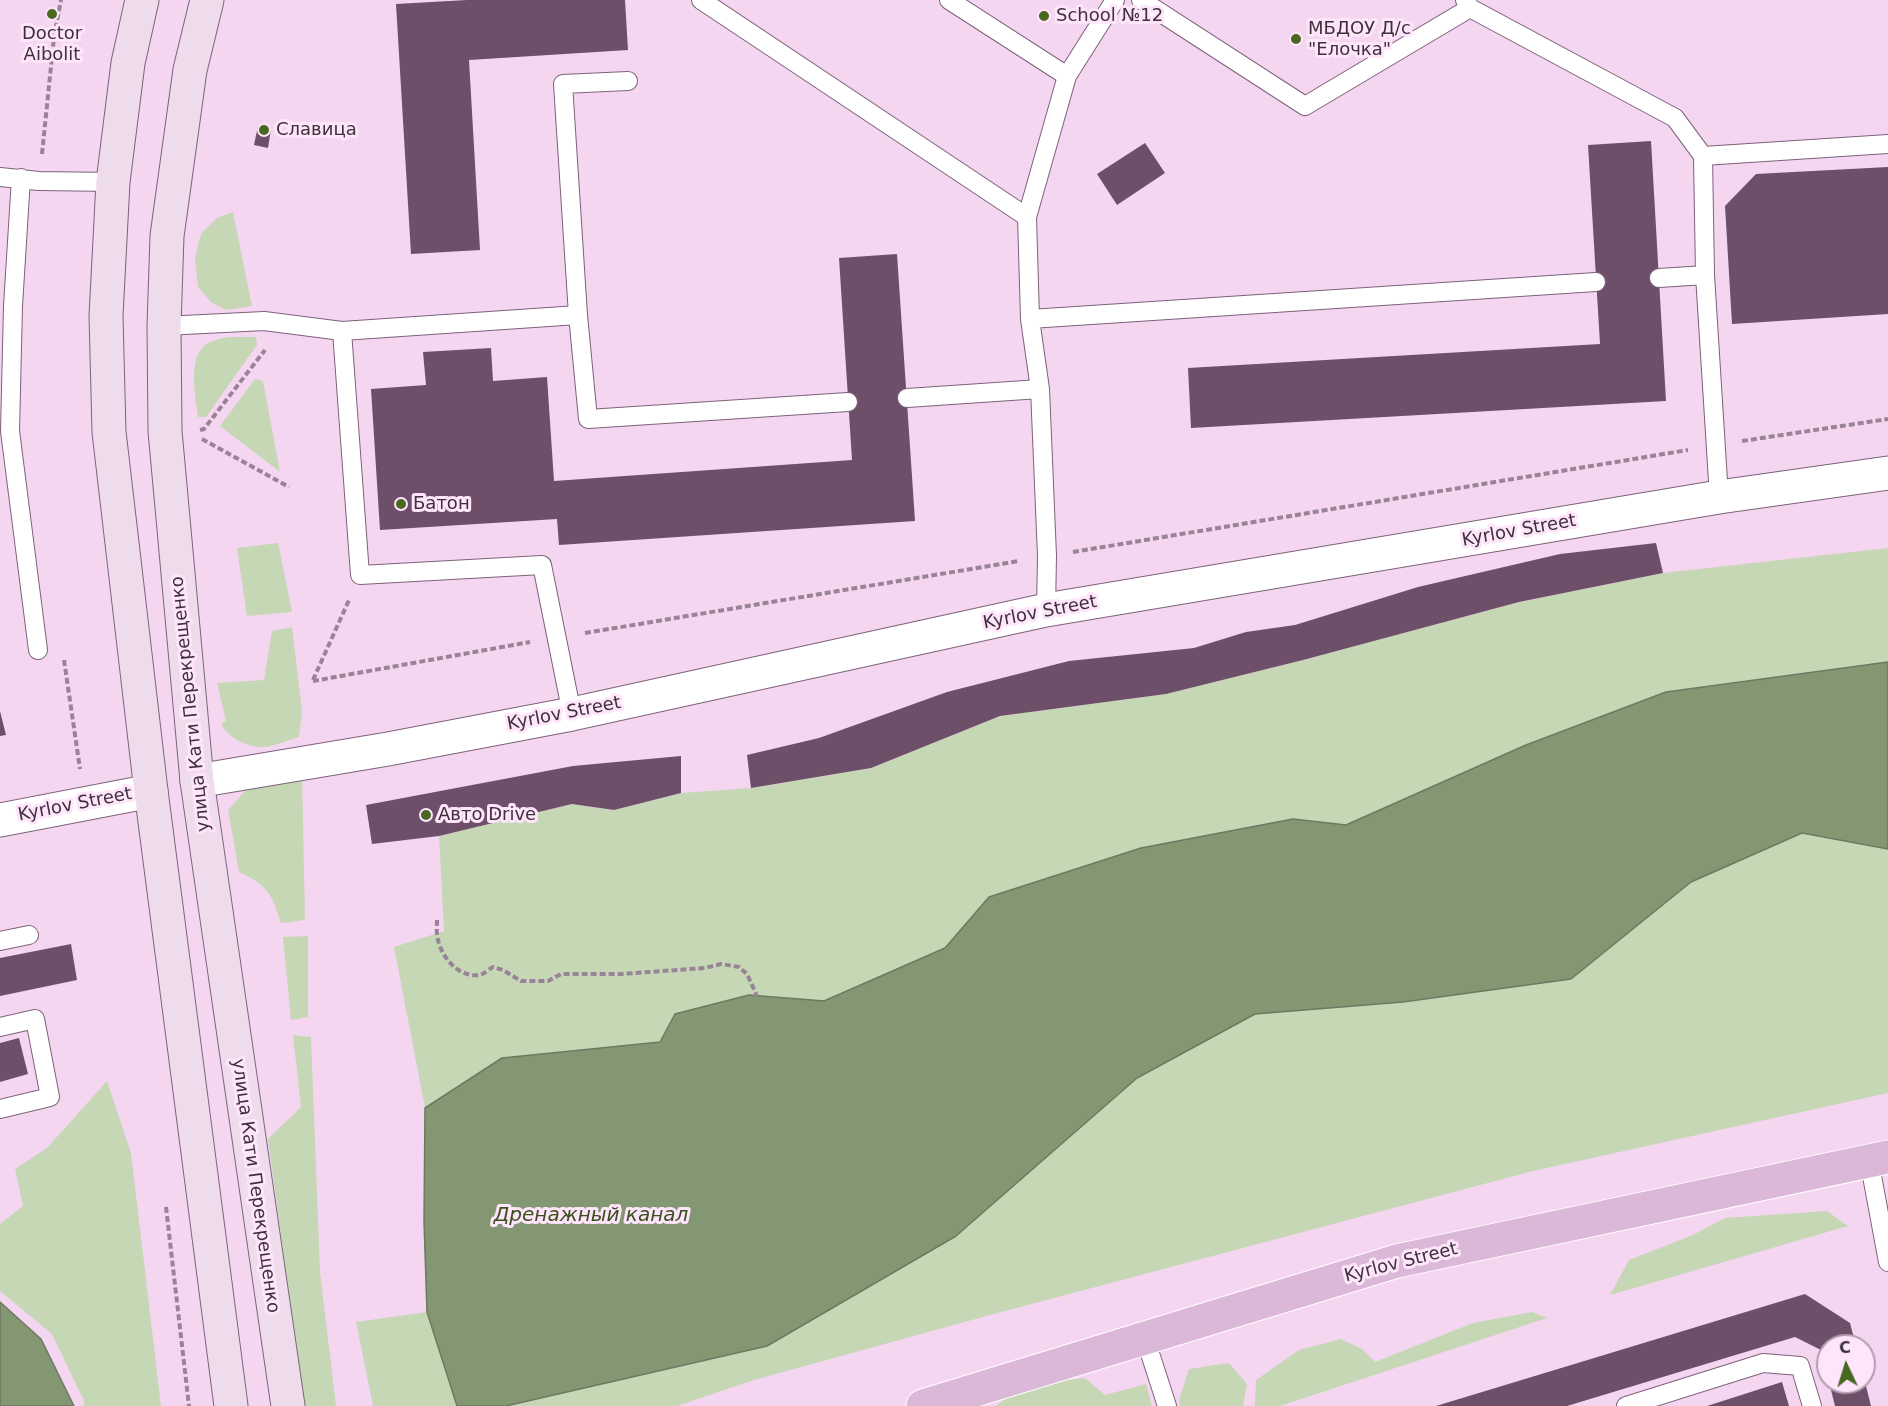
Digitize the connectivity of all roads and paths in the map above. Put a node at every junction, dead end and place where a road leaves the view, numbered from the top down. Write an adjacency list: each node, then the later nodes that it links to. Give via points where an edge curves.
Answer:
1 (142, 0): 14 (street, via 128,63)
2 (207, 0): 21 (street, улица Кати Перекрещенко, via 190,70 167,236)
3 (701, 0): 15 (lane)
4 (949, 0): 8 (lane)
5 (1115, 0): 8 (lane)
6 (1141, 0): 7 (lane, via 1305,106)
7 (1468, 4): 11 (lane, via 1675,118)
8 (1067, 76): 15 (lane)
9 (628, 81): 19 (lane, via 562,84)
10 (1888, 144): 11 (lane)
11 (1703, 156): 16 (lane)
12 (0, 177): 13 (lane)
13 (21, 178): 14 (lane); 29 (lane)
14 (113, 182): 42 (street, via 106,316 109,432)
15 (1027, 217): 20 (lane)
16 (1705, 275): 17 (lane); 31 (lane)
17 (1659, 278)
18 (1596, 282): 20 (lane)
19 (578, 315): 22 (lane); 26 (lane, via 588,419)
20 (1030, 319): 24 (lane)
21 (164, 326): 22 (lane, via 264,321); 41 (street, улица Кати Перекрещенко, via 165,431)
22 (342, 331): 36 (lane)
23 (267, 347): 28 (path, via 204,429)
24 (1040, 389): 25 (lane); 35 (lane)
25 (907, 398)
26 (848, 402)
27 (1888, 419): 31 (path)
28 (196, 431)
29 (5, 432): 39 (lane)
30 (199, 438): 33 (path)
31 (1715, 445): 34 (lane); 35 (path)
32 (1888, 473): 34 (street, Kyrlov Street)
33 (289, 487)
34 (1719, 497): 37 (street, Kyrlov Street)
35 (1047, 556): 37 (lane); 38 (path)
36 (360, 575): 38 (lane, via 542,565); 38 (path, via 313,681)
37 (1046, 610): 40 (street, Kyrlov Street)
38 (557, 638): 40 (lane)
39 (38, 650)
40 (572, 714): 41 (street, Kyrlov Street)
41 (196, 781): 55 (street, улица Кати Перекрещенко)
42 (151, 791): 43 (street, Kyrlov Street); 54 (street)
43 (0, 820)
44 (437, 920): 47 (path, via 441,948 449,962 462,972 480,975 493,968 521,981 548,981 561,974 621,974 721,964 739,967 747,974)
45 (29, 935): 46 (lane)
46 (0, 941)
47 (757, 996)
48 (0, 1027): 49 (lane, via 35,1019 50,1097)
49 (0, 1109)
50 (1879, 1158): 51 (lane); 52 (lane); 53 (main road, Kyrlov Street, via 1397,1262)
51 (1888, 1187)
52 (1888, 1262)
53 (1145, 1338): 56 (main road, Kyrlov Street); 57 (lane)
54 (231, 1406)
55 (288, 1406)
56 (922, 1406)
57 (1167, 1406)
58 (1626, 1406): 59 (lane, via 1764,1363 1800,1366)
59 (1812, 1406)

